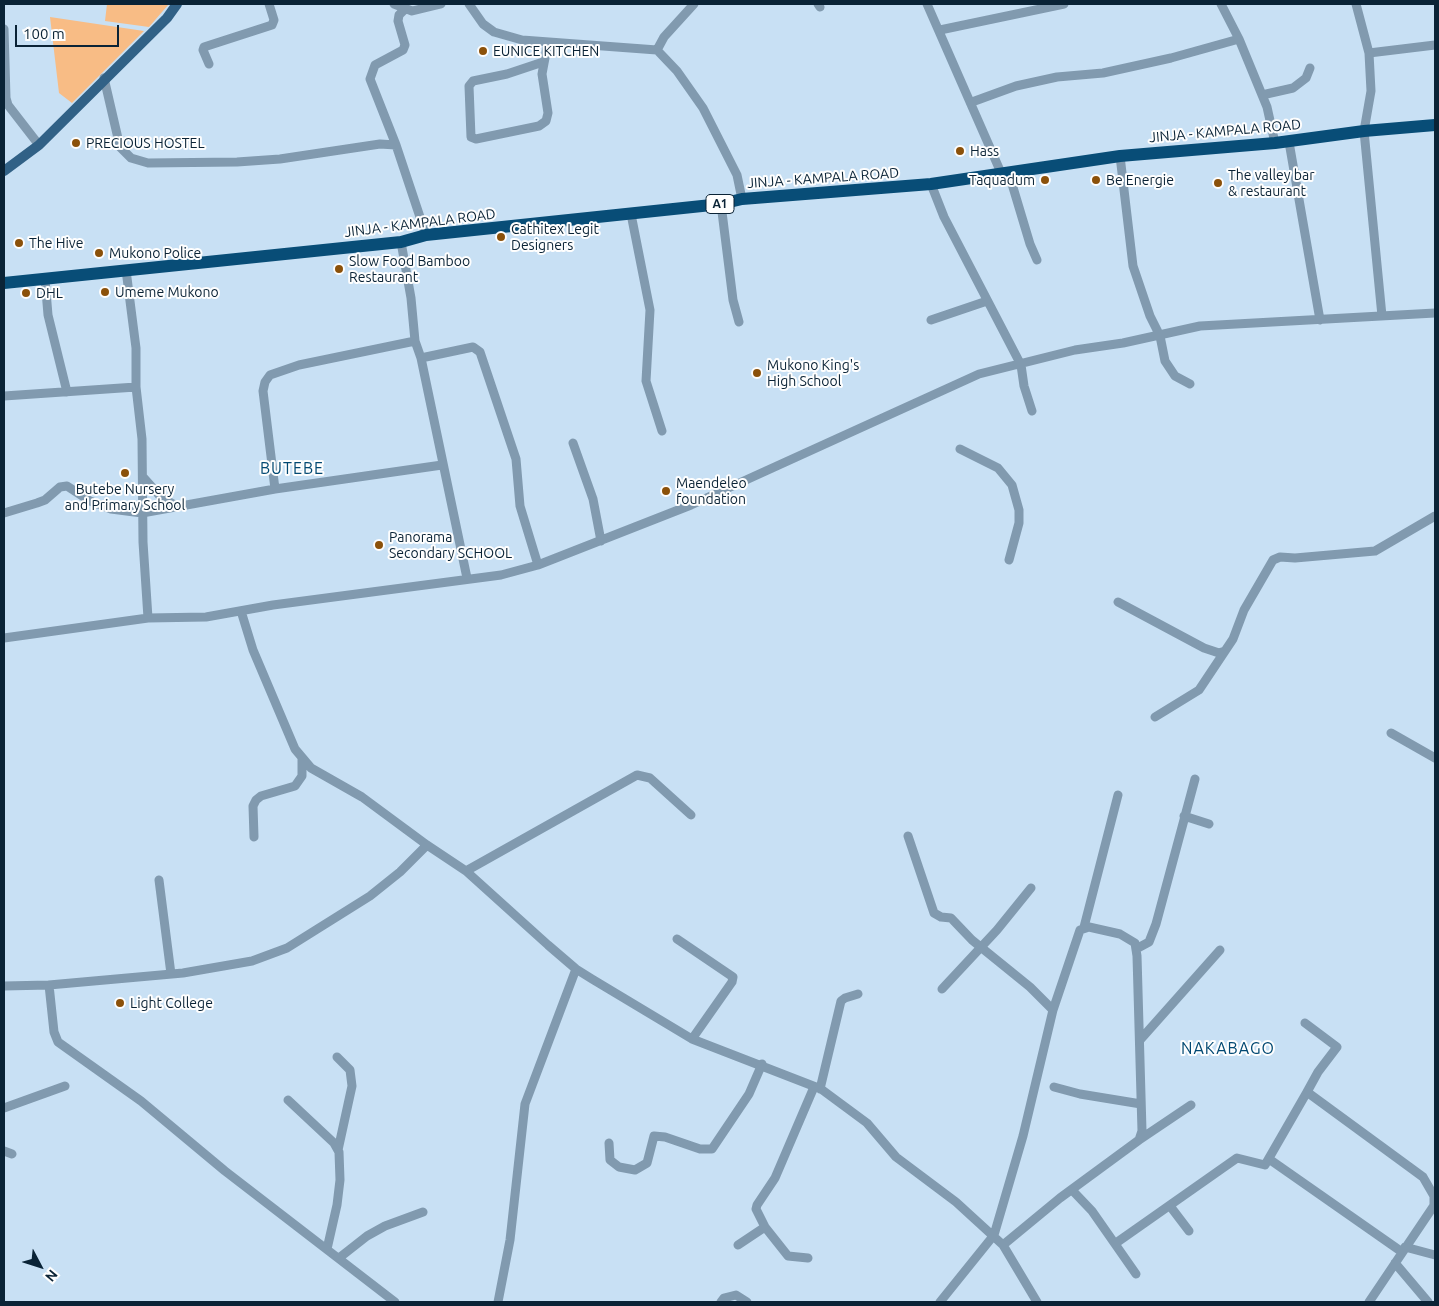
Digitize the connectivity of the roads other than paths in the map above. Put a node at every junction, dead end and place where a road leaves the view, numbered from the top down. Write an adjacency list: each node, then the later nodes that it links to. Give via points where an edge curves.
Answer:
1 (177, 4): 22 (main road, via 167,18)
2 (268, 4): 20 (street, via 274,20 272,25 204,47)
3 (394, 4): 11 (street)
4 (441, 4): 11 (street)
5 (469, 4): 15 (street, via 483,24 494,32 522,40)
6 (694, 4): 17 (street, via 664,37)
7 (927, 4): 13 (street)
8 (1064, 4): 13 (street)
9 (1221, 4): 14 (street)
10 (1356, 4): 18 (street)
11 (404, 10): 30 (street, via 398,21 405,45 403,50 375,65 370,79)
12 (4, 29): 29 (street, via 6,98)
13 (940, 30): 24 (street)
14 (1239, 39): 23 (street); 24 (street, via 1103,73 1057,77 1016,86)
15 (548, 42): 17 (street); 19 (street)
16 (1435, 45): 18 (street)
17 (657, 50): 35 (street, via 677,71 703,108 738,174)
18 (1370, 52): 26 (street, via 1371,91)
19 (543, 62): 19 (street, via 546,121 539,126 476,140 471,137 469,86 473,81)
20 (209, 64)
21 (1310, 68): 23 (street, via 1306,78 1293,88)
22 (104, 78): 29 (main road); 30 (street, via 120,147 131,158 148,163 280,159 380,144)
23 (1262, 95): 28 (street)
24 (972, 102): 33 (street)
25 (1435, 124): 26 (highway, JINJA - KAMPALA ROAD / A1)
26 (1364, 131): 27 (highway, JINJA - KAMPALA ROAD / A1); 46 (street)
27 (1289, 142): 28 (highway, JINJA - KAMPALA ROAD / A1); 48 (street)
28 (1275, 143): 31 (highway, JINJA - KAMPALA ROAD / A1)
29 (39, 145): 32 (main road)
30 (396, 145): 38 (street)
31 (1120, 156): 33 (highway, JINJA - KAMPALA ROAD / A1); 50 (street, via 1133,266)
32 (4, 171)
33 (1006, 174): 34 (highway, JINJA - KAMPALA ROAD / A1); 40 (street)
34 (931, 184): 35 (highway, JINJA - KAMPALA ROAD / A1); 44 (street, via 944,217)
35 (742, 199): 36 (highway, JINJA - KAMPALA ROAD / A1)
36 (721, 204): 37 (highway, JINJA - KAMPALA ROAD / A1); 49 (street, via 733,300)
37 (632, 214): 38 (highway, JINJA - KAMPALA ROAD / A1); 59 (street, via 650,310 646,381)
38 (426, 235): 39 (highway, JINJA - KAMPALA ROAD / A1)
39 (401, 242): 41 (highway, JINJA - KAMPALA ROAD / A1); 51 (street)
40 (1037, 260)
41 (126, 270): 42 (highway, JINJA - KAMPALA ROAD / A1); 55 (street, via 136,348)
42 (44, 279): 43 (highway, JINJA - KAMPALA ROAD / A1); 56 (street, via 48,315)
43 (4, 283)
44 (987, 301): 47 (street); 53 (street)
45 (1435, 312): 46 (street)
46 (1382, 316): 48 (street)
47 (931, 320)
48 (1320, 320): 50 (street, via 1200,326)
49 (740, 322)
50 (1160, 336): 53 (street, via 1076,350); 54 (street, via 1165,361 1175,376)
51 (415, 341): 52 (street); 64 (street, via 300,365 270,375 263,391)
52 (421, 358): 62 (street); 71 (street, via 473,347 480,352 516,460 520,506)
53 (1021, 365): 58 (street); 69 (street, via 980,374 690,505)
54 (1190, 384)
55 (136, 387): 56 (street); 63 (street)
56 (67, 392): 57 (street)
57 (4, 396)
58 (1032, 411)
59 (662, 431)
60 (573, 443): 69 (street, via 593,499)
61 (960, 449): 70 (street, via 998,468 1012,485 1019,523)
62 (442, 465): 64 (street); 72 (street)
63 (143, 477): 65 (street, via 160,496); 67 (street)
64 (275, 489): 65 (street)
65 (178, 506): 67 (street)
66 (4, 513): 67 (street, via 45,500 60,487 67,486 90,501 111,509)
67 (142, 513): 75 (street)
68 (1435, 516): 77 (street, via 1375,551 1273,560)
69 (601, 541): 71 (street)
70 (1009, 560)
71 (538, 565): 72 (street, via 500,575)
72 (467, 578): 74 (street)
73 (1118, 602): 77 (street, via 1204,648 1219,653)
74 (241, 611): 75 (street, via 206,617); 81 (street, via 269,690)
75 (148, 618): 76 (street)
76 (4, 638)
77 (1225, 651): 78 (street, via 1200,690)
78 (1155, 718)
79 (1391, 733): 80 (street)
80 (1435, 758)
81 (302, 760): 88 (street, via 302,776 295,786 256,800 253,806); 89 (street, via 362,797)
82 (1195, 779): 85 (street)
83 (1118, 795): 93 (street)
84 (690, 815): 90 (street, via 650,778 637,775)
85 (1184, 816): 86 (street); 96 (street, via 1156,924 1149,942)
86 (1209, 824)
87 (908, 836): 95 (street, via 934,913 951,918)
88 (254, 837)
89 (427, 845): 90 (street); 99 (street, via 370,896 287,948 252,961)
90 (466, 871): 98 (street)
91 (159, 880): 99 (street)
92 (1032, 888): 95 (street)
93 (1084, 927): 96 (street, via 1120,934 1135,943); 104 (street, via 1074,946)
94 (677, 939): 106 (street, via 732,977 732,982)
95 (981, 947): 102 (street); 104 (street)
96 (1136, 949): 107 (street)
97 (1220, 950): 107 (street)
98 (576, 969): 106 (street); 140 (street, via 525,1104 510,1240)
99 (171, 974): 100 (street)
100 (49, 985): 101 (street); 132 (street, via 58,1042 141,1101 225,1171)
101 (4, 986)
102 (942, 989)
103 (858, 994): 112 (street, via 844,998 842,1002)
104 (1054, 1010): 128 (street)
105 (1305, 1022): 113 (street, via 1337,1046)
106 (692, 1039): 109 (street)
107 (1140, 1040): 115 (street)
108 (337, 1057): 120 (street, via 350,1070 352,1086)
109 (762, 1064): 112 (street); 119 (street, via 750,1094 712,1150 654,1136 646,1163 635,1170 619,1167 610,1160)
110 (65, 1086): 117 (street)
111 (1054, 1087): 115 (street)
112 (817, 1088): 126 (street, via 775,1178 757,1205); 128 (street, via 866,1123 896,1156)
113 (1307, 1092): 121 (street); 123 (street, via 1423,1176)
114 (288, 1100): 120 (street)
115 (1141, 1104): 118 (street, via 1142,1132)
116 (1190, 1106): 118 (street)
117 (4, 1108)
118 (1139, 1140): 122 (street)
119 (609, 1143)
120 (338, 1150): 132 (street, via 340,1180)
121 (1269, 1159): 124 (street, via 1265,1165 1237,1158); 133 (street)
122 (1072, 1190): 129 (street); 130 (street)
123 (1435, 1204): 133 (street)
124 (1170, 1206): 127 (street); 129 (street)
125 (423, 1212): 135 (street, via 385,1226)
126 (765, 1227): 131 (street); 136 (street, via 788,1256)
127 (1189, 1231)
128 (994, 1236): 130 (street); 143 (street)
129 (1116, 1243): 138 (street)
130 (1003, 1245): 144 (street)
131 (738, 1246)
132 (328, 1249): 135 (street)
133 (1404, 1249): 134 (street); 137 (street)
134 (1435, 1255)
135 (339, 1258): 139 (street)
136 (808, 1258)
137 (1394, 1263): 145 (street); 146 (street)
138 (1136, 1274)
139 (395, 1302)
140 (498, 1302)
141 (721, 1302): 142 (street, via 736,1295)
142 (747, 1302)
143 (940, 1302)
144 (1037, 1302)
145 (1369, 1302)
146 (1428, 1302)

